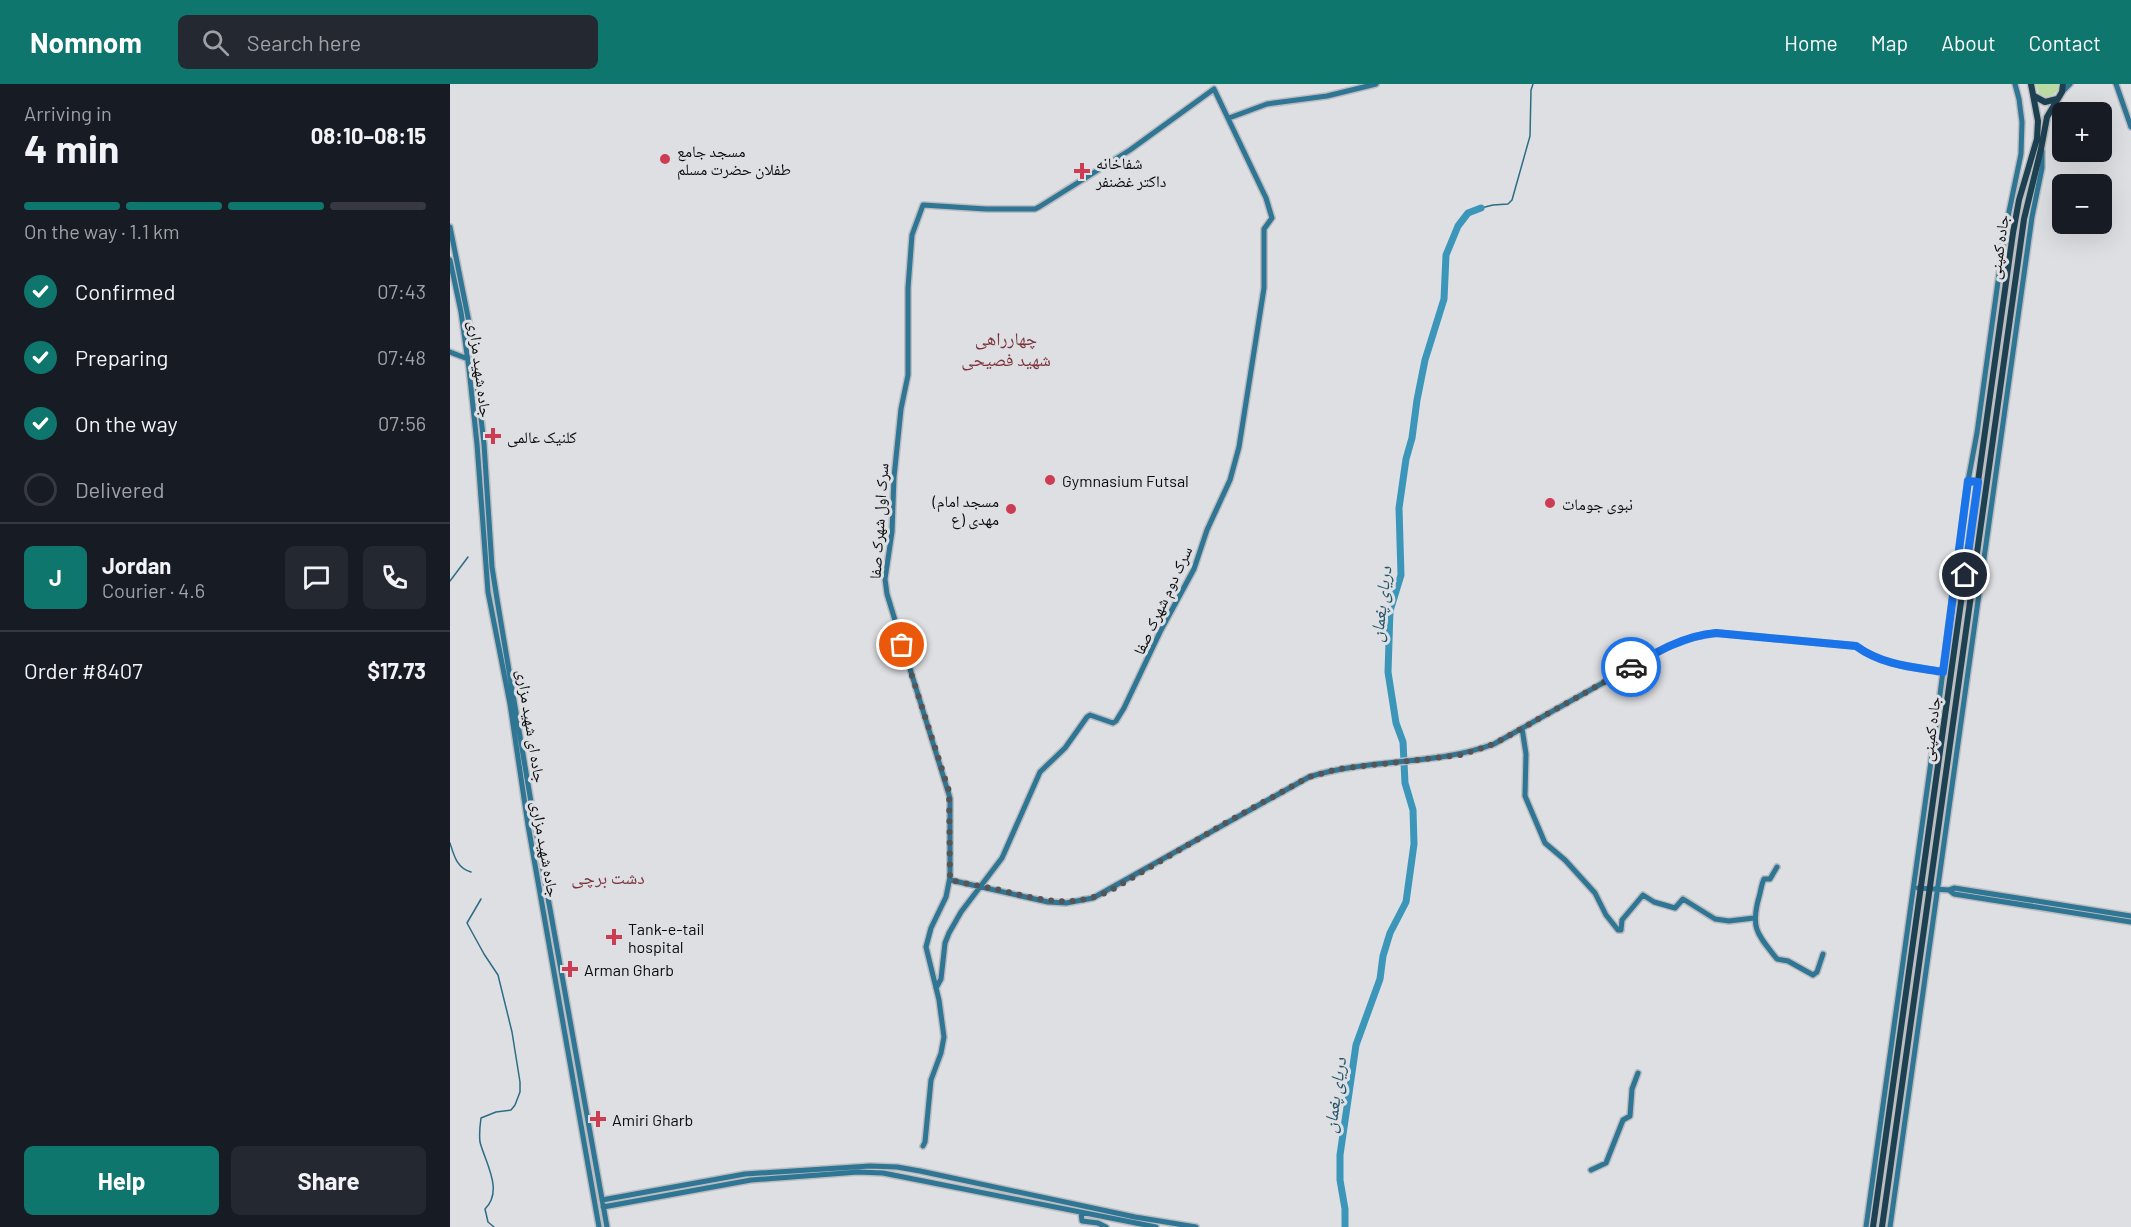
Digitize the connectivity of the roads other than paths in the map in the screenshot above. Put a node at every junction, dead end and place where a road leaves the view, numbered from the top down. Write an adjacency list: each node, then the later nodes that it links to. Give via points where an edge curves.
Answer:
1 (1377, 84): 9 (street, via 1267,104)
2 (2015, 84): 17 (street, via 2021,111 2021,154)
3 (2031, 84): 7 (highway, جاده کمپنی)
4 (2063, 84): 8 (highway)
5 (2070, 84): 8 (street)
6 (2116, 84): 10 (street)
7 (2033, 94): 8 (highway, via 2045,102); 18 (highway, جاده کمپنی, via 2037,140 2015,218)
8 (2061, 94): 26 (highway, جاده کمپنی, via 2047,117 2024,219)
9 (1229, 118): 11 (street, سرک دوم شهرک صفا, via 1213,89 1130,150 1035,209); 23 (street, سرک دوم شهرک صفا, via 1272,218 1264,229 1263,297 1233,470 1194,569 1124,708 1113,723 1087,717 1065,748 1040,772 1002,858)
10 (2131, 127)
11 (923, 205): 22 (street, سرک اول شهرک صفا, via 912,235 908,375 901,409 885,579 949,791)
12 (450, 227): 16 (street, جاده ای شهید مزاری)
13 (450, 260): 15 (street, جاده شهید مزاری)
14 (450, 352): 15 (street)
15 (467, 359): 16 (street); 40 (street, جاده شهید مزاری, via 488,592)
16 (474, 362): 37 (street, جاده ای شهید مزاری, via 492,567)
17 (1968, 481): 18 (highway); 19 (street)
18 (1978, 482): 25 (highway, جاده کمپنی)
19 (1943, 672): 20 (street, via 1887,662 1856,646 1710,634 1667,647); 24 (street)
20 (1522, 728): 23 (street, via 1472,752 1331,770 1309,777 1093,898 1048,902); 29 (street, via 1525,795 1545,843 1595,893 1616,928 1621,930 1622,920 1643,896 1675,908 1683,899 1715,919)
21 (1777, 867): 29 (street, via 1770,879 1762,881)
22 (950, 880): 23 (street); 32 (street, سرک اول شهرک صفا, via 927,938)
23 (979, 887): 32 (street, سرک دوم شهرک صفا, via 945,943 941,979)
24 (1913, 887): 25 (street); 45 (street)
25 (1922, 888): 26 (street); 46 (highway, جاده کمپنی)
26 (1934, 890): 27 (street); 47 (highway, جاده کمپنی); 48 (street)
27 (1949, 890): 28 (street); 30 (street, via 1954,894)
28 (2131, 916)
29 (1754, 918): 31 (street, via 1758,934 1777,959 1813,975)
30 (2131, 922)
31 (1822, 954)
32 (936, 988): 34 (street, سرک اول شهرک صفا, via 944,1041 931,1080)
33 (1638, 1073): 36 (street, via 1630,1116 1623,1120 1606,1163)
34 (923, 1146)
35 (884, 1169): 37 (street, via 746,1174); 38 (street, via 751,1180); 39 (street); 44 (street, via 920,1171)
36 (1591, 1170)
37 (602, 1200): 38 (street, جاده ای شهید مزاری)
38 (603, 1208): 41 (street, جاده ای شهید مزاری)
39 (1081, 1213): 42 (street, via 1082,1221); 43 (street)
40 (599, 1227)
41 (606, 1227)
42 (1106, 1227)
43 (1156, 1227)
44 (1196, 1227)
45 (1866, 1227)
46 (1873, 1227)
47 (1882, 1227)
48 (1890, 1227)

